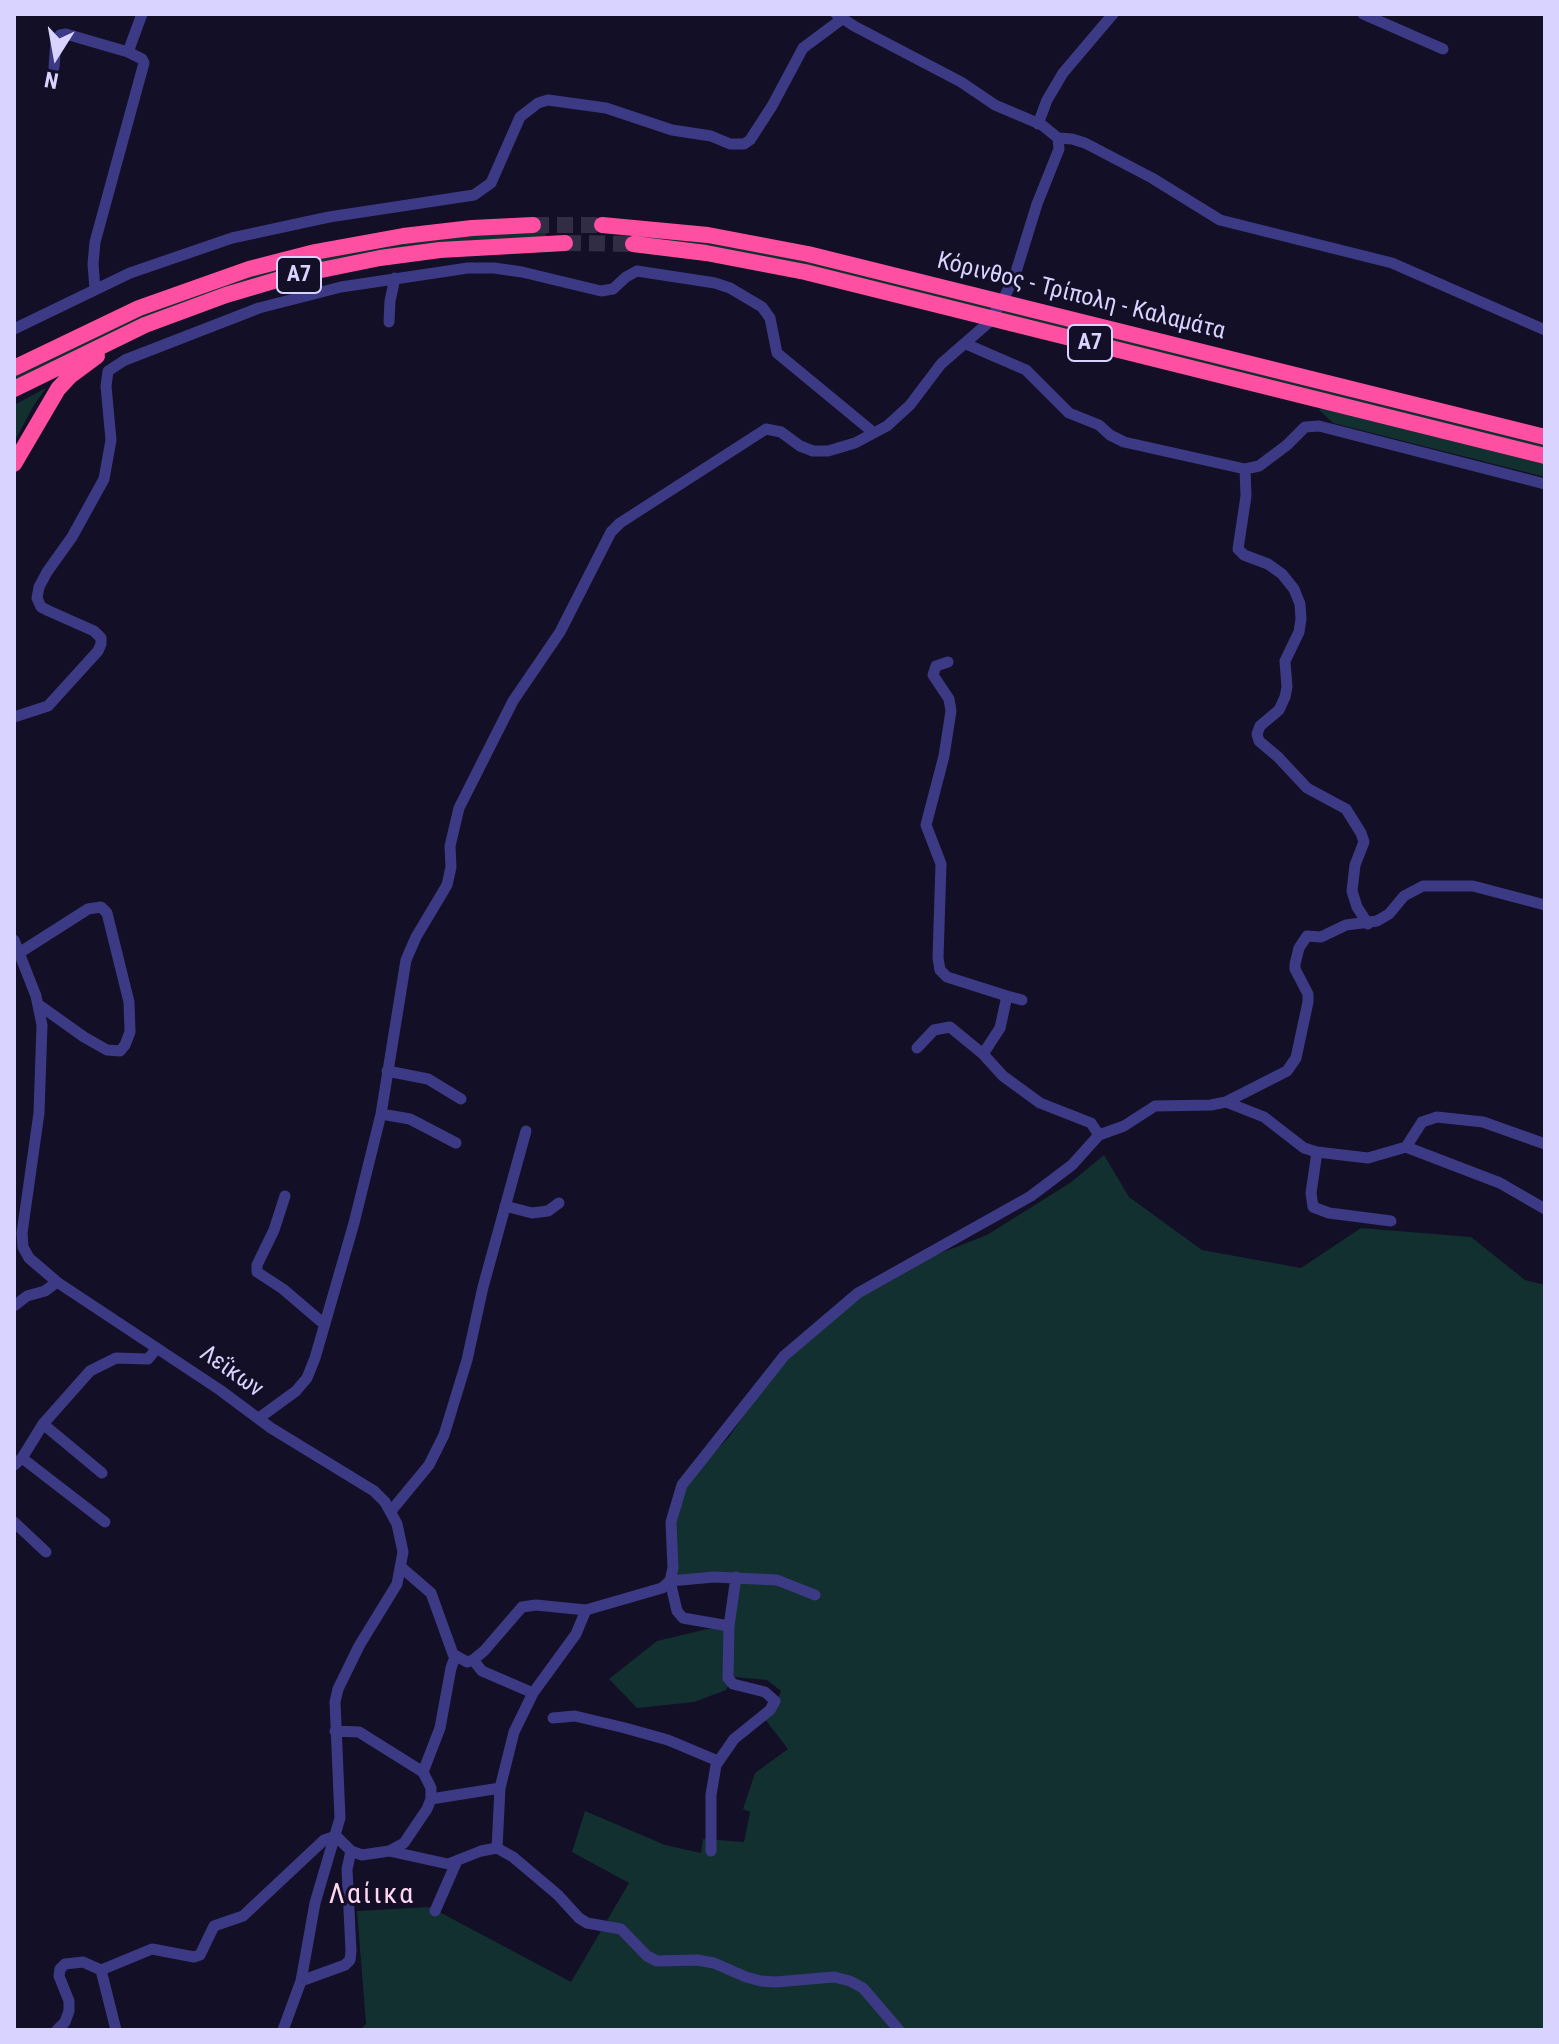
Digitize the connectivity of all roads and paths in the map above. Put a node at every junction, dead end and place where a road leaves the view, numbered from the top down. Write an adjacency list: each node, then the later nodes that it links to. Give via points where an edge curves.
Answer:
1 (142, 14): 6 (street)
2 (1113, 14): 8 (street, via 1063,73)
3 (1363, 14): 5 (street)
4 (839, 16): 8 (street); 15 (street, via 803,48 744,144 672,130 606,108 548,100 520,117 491,183 474,195 253,232 163,260)
5 (1443, 49)
6 (128, 52): 7 (street, via 63,34 56,41); 15 (street, via 144,63 95,242)
7 (54, 67)
8 (1038, 124): 9 (street)
9 (1058, 138): 20 (street, via 1085,143 1220,220 1399,265); 21 (street, via 1059,149 1009,288 996,312)
10 (533, 225): 16 (highway, Α7, via 359,244 283,259)
11 (602, 225): 26 (highway, Κόρινθος - Τρίπολη - Καλαμάτα / Α7, via 708,235 808,254)
12 (565, 243): 17 (highway, Α7, via 476,246 380,258 287,277)
13 (633, 244): 27 (highway, Κόρινθος - Τρίπολη - Καλαμάτα / Α7, via 805,272)
14 (395, 278): 18 (street); 25 (street, via 494,268 601,291 613,289 637,271 722,285 762,307 770,318 777,353); 32 (street, via 249,311 117,363 106,376 111,440 104,479 47,572 37,598 41,607 94,631 101,644 48,706)
15 (95, 289): 19 (street)
16 (185, 290): 22 (highway, via 144,301); 23 (highway, Α7)
17 (193, 306): 24 (highway, Α7); 28 (highway, via 96,356 70,376)
18 (389, 322)
19 (14, 329)
20 (1545, 330)
21 (966, 344): 25 (street, via 941,364 903,413); 29 (street, via 1026,370 1069,413 1099,425 1116,439)
22 (14, 356)
23 (14, 368)
24 (14, 389)
25 (874, 433): 42 (street, via 839,449 813,451 766,429 611,532 560,632 513,701 459,808 447,885 403,968)
26 (1545, 437)
27 (1545, 456)
28 (14, 464)
29 (1245, 469): 30 (street, via 1259,466 1312,425); 34 (street, via 1238,549 1282,574 1294,589 1301,619 1285,661 1285,697 1257,734 1307,788 1346,809 1361,833 1364,842 1352,891)
30 (1545, 484)
31 (948, 662): 37 (street, via 936,666 933,675 951,711 926,825 941,864 940,970 961,984)
32 (14, 717)
33 (1545, 905): 34 (street, via 1473,886 1434,885 1412,890 1383,918)
34 (1368, 924): 44 (street, via 1346,925 1329,935 1304,939 1295,969 1308,1002 1296,1058 1287,1071)
35 (14, 940): 36 (street, Λεΐκων)
36 (19, 953): 39 (street, Λεΐκων); 39 (street, via 86,910 101,907 107,913 129,1002 125,1045 120,1051 107,1050)
37 (1007, 996): 38 (street); 41 (street, via 1000,1028)
38 (1022, 1000)
39 (39, 1005): 57 (street, Λεΐκων, via 39,1105 22,1238 31,1261)
40 (917, 1048): 41 (street, via 934,1030 950,1027)
41 (983, 1054): 47 (street, via 1040,1103 1091,1123)
42 (387, 1071): 43 (street, via 428,1079); 45 (street)
43 (461, 1099)
44 (1226, 1102): 47 (street, via 1155,1106); 51 (street, via 1264,1117)
45 (381, 1114): 48 (street, via 418,1122); 59 (street)
46 (526, 1131): 54 (street)
47 (1099, 1135): 71 (street, via 1072,1165 1031,1196 858,1293 776,1365 682,1485 671,1522)
48 (456, 1143)
49 (1545, 1144): 50 (street, via 1483,1122 1437,1117 1422,1122)
50 (1406, 1147): 51 (street, via 1368,1158); 55 (street, via 1500,1183)
51 (1317, 1152): 56 (street, via 1313,1207)
52 (285, 1196): 59 (street, via 257,1272)
53 (559, 1203): 54 (street, via 532,1213)
54 (505, 1206): 65 (street, via 444,1435 429,1465)
55 (1545, 1209)
56 (1391, 1221)
57 (57, 1282): 58 (street); 60 (street, Λεΐκων)
58 (14, 1306)
59 (324, 1324): 61 (street, via 305,1381)
60 (157, 1348): 61 (street, Λεΐκων); 62 (street, via 148,1359 116,1358 95,1367)
61 (259, 1418): 65 (street, Λεΐκων, via 374,1491)
62 (43, 1424): 63 (street); 64 (street)
63 (18, 1461): 67 (street)
64 (102, 1473)
65 (391, 1511): 69 (street, Λεΐκων, via 403,1552)
66 (14, 1522): 68 (street)
67 (105, 1522)
68 (46, 1552)
69 (402, 1568): 75 (street, via 433,1597); 79 (street, via 338,1689)
70 (736, 1577): 71 (street); 72 (street, via 777,1580); 74 (street)
71 (670, 1581): 73 (street, via 657,1590); 74 (street, via 683,1618)
72 (815, 1595)
73 (586, 1610): 76 (street, via 522,1607); 77 (street, via 576,1634)
74 (729, 1626): 80 (street, via 728,1678 775,1701)
75 (455, 1657): 76 (street); 81 (street, via 440,1728)
76 (473, 1660): 77 (street, via 482,1671)
77 (533, 1693): 82 (street, via 514,1732)
78 (553, 1718): 80 (street, via 575,1716 654,1736)
79 (335, 1731): 81 (street, via 359,1732); 84 (street, via 341,1802)
80 (718, 1761): 88 (street, via 711,1795)
81 (423, 1772): 83 (street)
82 (500, 1788): 83 (street); 85 (street)
83 (431, 1799): 87 (street, via 404,1843)
84 (336, 1836): 86 (street); 91 (street, via 324,1840 243,1916 214,1926 200,1955 152,1949); 92 (street, via 315,1903)
85 (497, 1848): 89 (street); 96 (street, via 579,1918 621,1929 657,1961 714,1963 761,1981 850,1981 863,1988)
86 (351, 1851): 87 (street); 92 (street, via 350,1960)
87 (389, 1851): 89 (street)
88 (711, 1851)
89 (456, 1863): 90 (street)
90 (435, 1911)
91 (101, 1970): 93 (street, via 83,1962 60,1969 69,2011); 94 (street)
92 (301, 1981): 95 (street)
93 (57, 2030)
94 (116, 2030)
95 (283, 2030)
96 (899, 2030)

